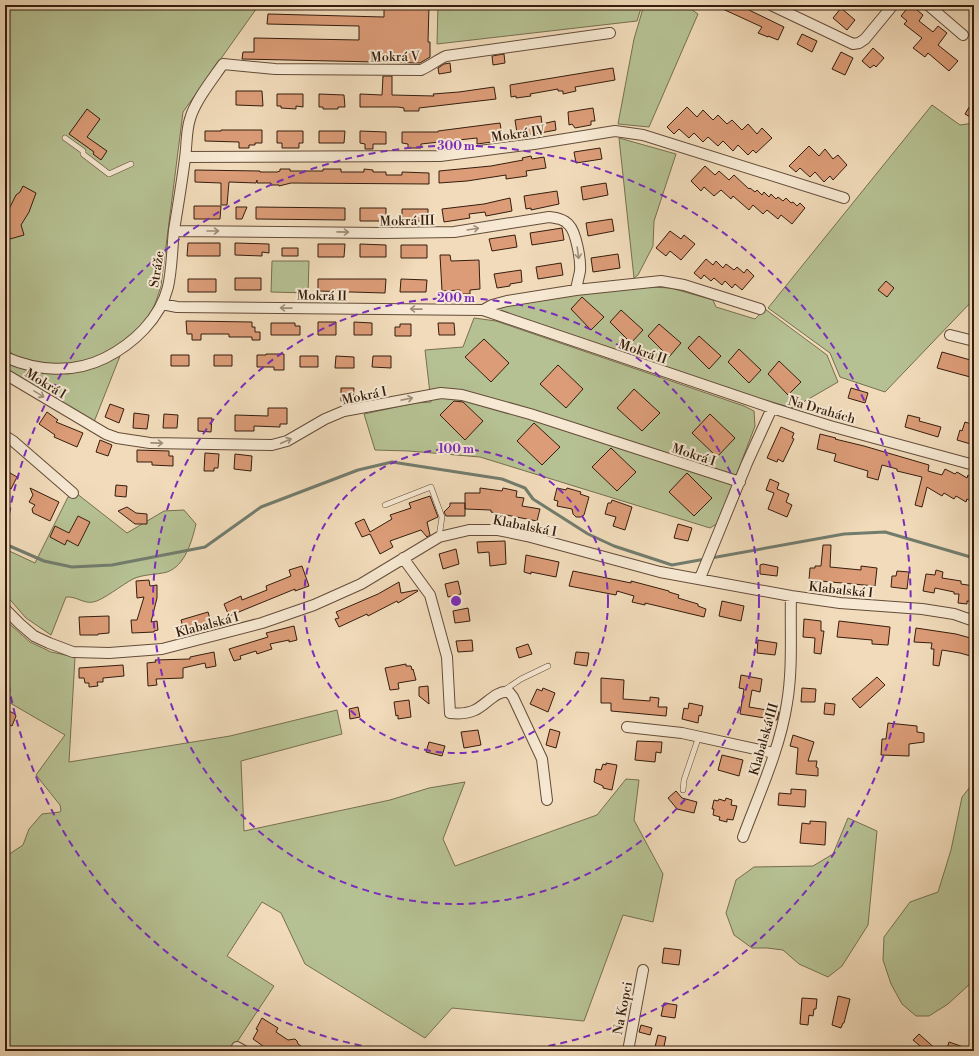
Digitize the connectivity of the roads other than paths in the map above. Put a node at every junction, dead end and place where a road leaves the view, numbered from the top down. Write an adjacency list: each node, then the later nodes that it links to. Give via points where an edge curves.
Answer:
1 (771, 5): 2 (street, via 853,44 865,39)
2 (893, 5)
3 (928, 5): 5 (street)
4 (610, 33): 6 (street, Mokrá V, via 446,56 422,70 275,69)
5 (963, 35)
6 (223, 64): 8 (street, Stráže, via 190,116)
7 (65, 138): 9 (lane, via 109,174)
8 (186, 156): 10 (street, Mokrá IV, via 440,156 615,131 644,136); 11 (street, Stráže)
9 (131, 164)
10 (844, 198)
11 (174, 231): 12 (street, Mokrá III, one-way to 12, via 454,232 556,218 567,223 573,230 580,270); 13 (street, Stráže, via 168,286)
12 (576, 290): 14 (street, Mokrá II, via 661,281 684,285); 15 (street, Mokrá II, via 507,301)
13 (162, 304): 15 (street, Mokrá II, one-way to 13, via 177,307); 18 (street, Stráže, via 132,340 98,361 76,368 48,369)
14 (760, 309)
15 (483, 310): 20 (street, Mokrá II)
16 (950, 335): 17 (street)
17 (974, 341)
18 (5, 357)
19 (5, 374): 23 (street, Mokrá I, one-way to 23, via 106,434 130,441 279,444 344,411 441,393 462,395 530,414)
20 (772, 408): 22 (street, Na Drahách); 23 (street, Na Drahách)
21 (5, 436): 24 (street)
22 (974, 464)
23 (740, 482): 28 (street, Na Drahách)
24 (73, 493)
25 (385, 505): 26 (lane, via 430,487 442,517)
26 (439, 537): 27 (street, Klabalská I); 28 (street, Klabalská I, via 469,530 498,530 660,572)
27 (403, 558): 30 (street, Klabalská I, via 361,584 314,605 262,623 162,649 109,653 73,652 34,636); 33 (street, via 430,595 447,657 450,713 464,714 476,710)
28 (700, 578): 29 (street, Klabalská I)
29 (790, 596): 31 (street, Klabalská I, via 840,603 922,609 954,614); 36 (street, Klabalská III, via 790,669 787,702)
30 (5, 609)
31 (974, 621)
32 (548, 666): 33 (lane)
33 (501, 692): 38 (street, via 509,692 513,697 542,759)
34 (627, 727): 35 (street)
35 (699, 736): 36 (street); 37 (lane)
36 (774, 753): 39 (street, Klabalská III)
37 (683, 790)
38 (547, 800)
39 (743, 837)
40 (643, 970): 41 (street, Na Kopci)
41 (628, 1051)

